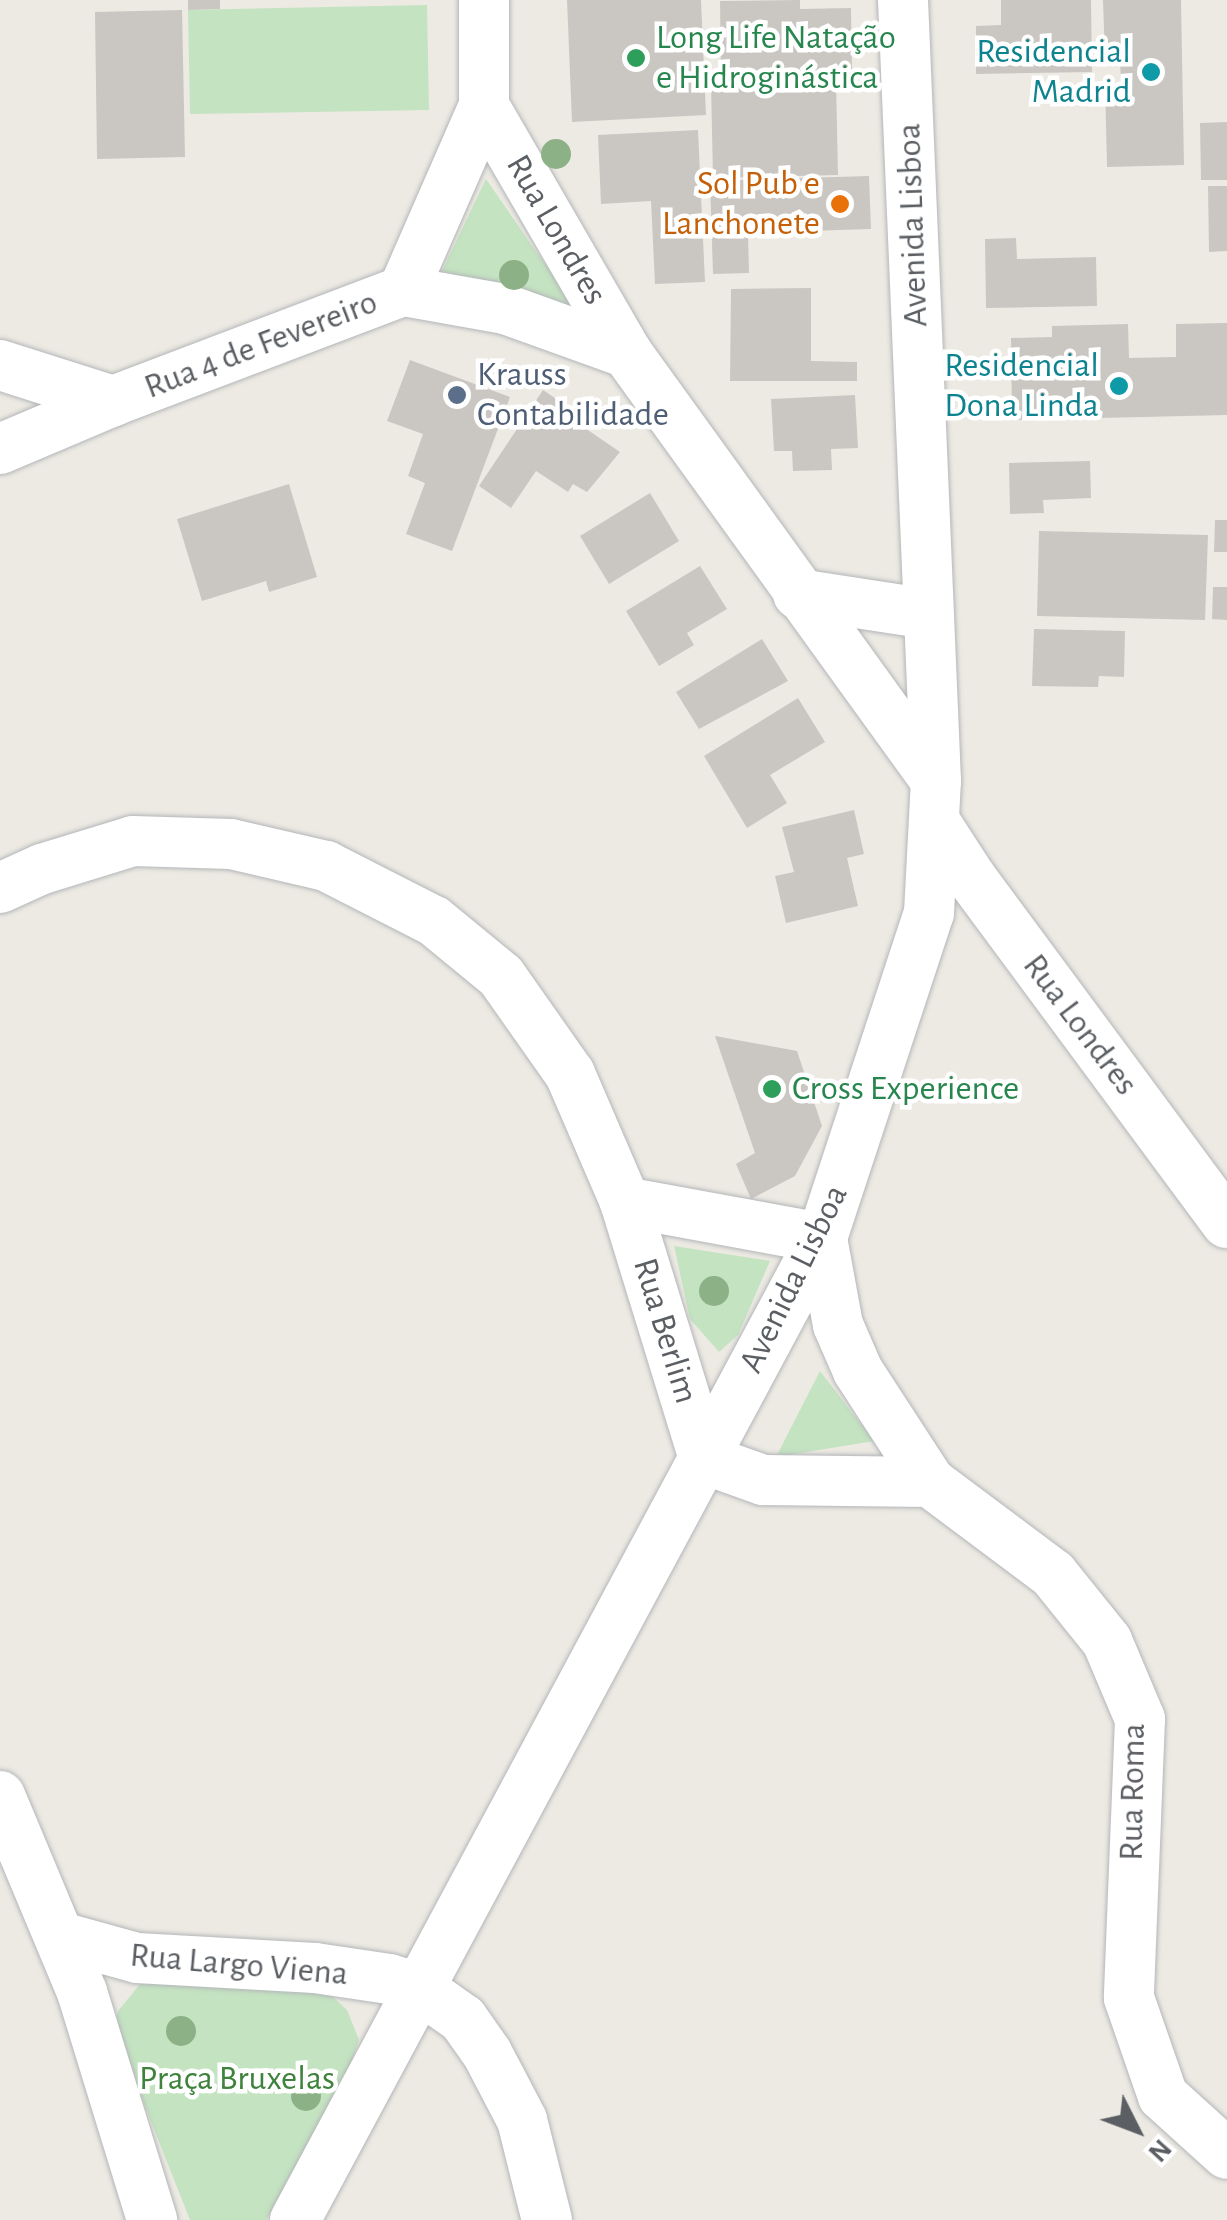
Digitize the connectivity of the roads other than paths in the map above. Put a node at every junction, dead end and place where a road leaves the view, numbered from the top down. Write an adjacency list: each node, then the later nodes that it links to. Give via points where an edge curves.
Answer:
1 (484, 0): 3 (street, Rua 4 de Fevereiro)
2 (903, 0): 10 (street, Avenida Lisboa)
3 (484, 106): 4 (street, Rua 4 de Fevereiro); 5 (street, Rua Londres)
4 (403, 291): 5 (street, Rua Londres, via 504,309); 7 (street, Rua 4 de Fevereiro)
5 (627, 353): 9 (street, Rua Londres)
6 (0, 364): 7 (street)
7 (114, 401): 8 (street, Rua 4 de Fevereiro)
8 (0, 449)
9 (798, 594): 10 (street); 11 (street, Rua Londres)
10 (928, 614): 11 (street, Avenida Lisboa)
11 (937, 803): 14 (street, Rua Londres, via 972,880); 15 (street, Avenida Lisboa, via 929,912)
12 (0, 888): 13 (street, Rua Berlim, via 42,868 133,842 231,844 326,866 434,920 501,976 570,1074)
13 (625, 1202): 15 (street, Rua Berlim); 16 (street, Rua Berlim)
14 (1227, 1224)
15 (822, 1238): 16 (street, Avenida Lisboa); 17 (street, Rua Roma, via 838,1324 858,1371)
16 (704, 1459): 17 (street, via 764,1480); 20 (street, Avenida Lisboa)
17 (930, 1482): 21 (street, Rua Roma, via 1053,1574 1107,1641 1140,1719 1128,1998 1162,2096)
18 (0, 1796): 19 (street)
19 (61, 1937): 20 (street, Rua Largo Viena, via 136,1958 316,1968); 22 (street)
20 (419, 1988): 23 (street, Avenida Lisboa); 24 (street, via 463,2020 487,2053 522,2120)
21 (1227, 2154)
22 (152, 2220)
23 (295, 2220)
24 (548, 2220)

